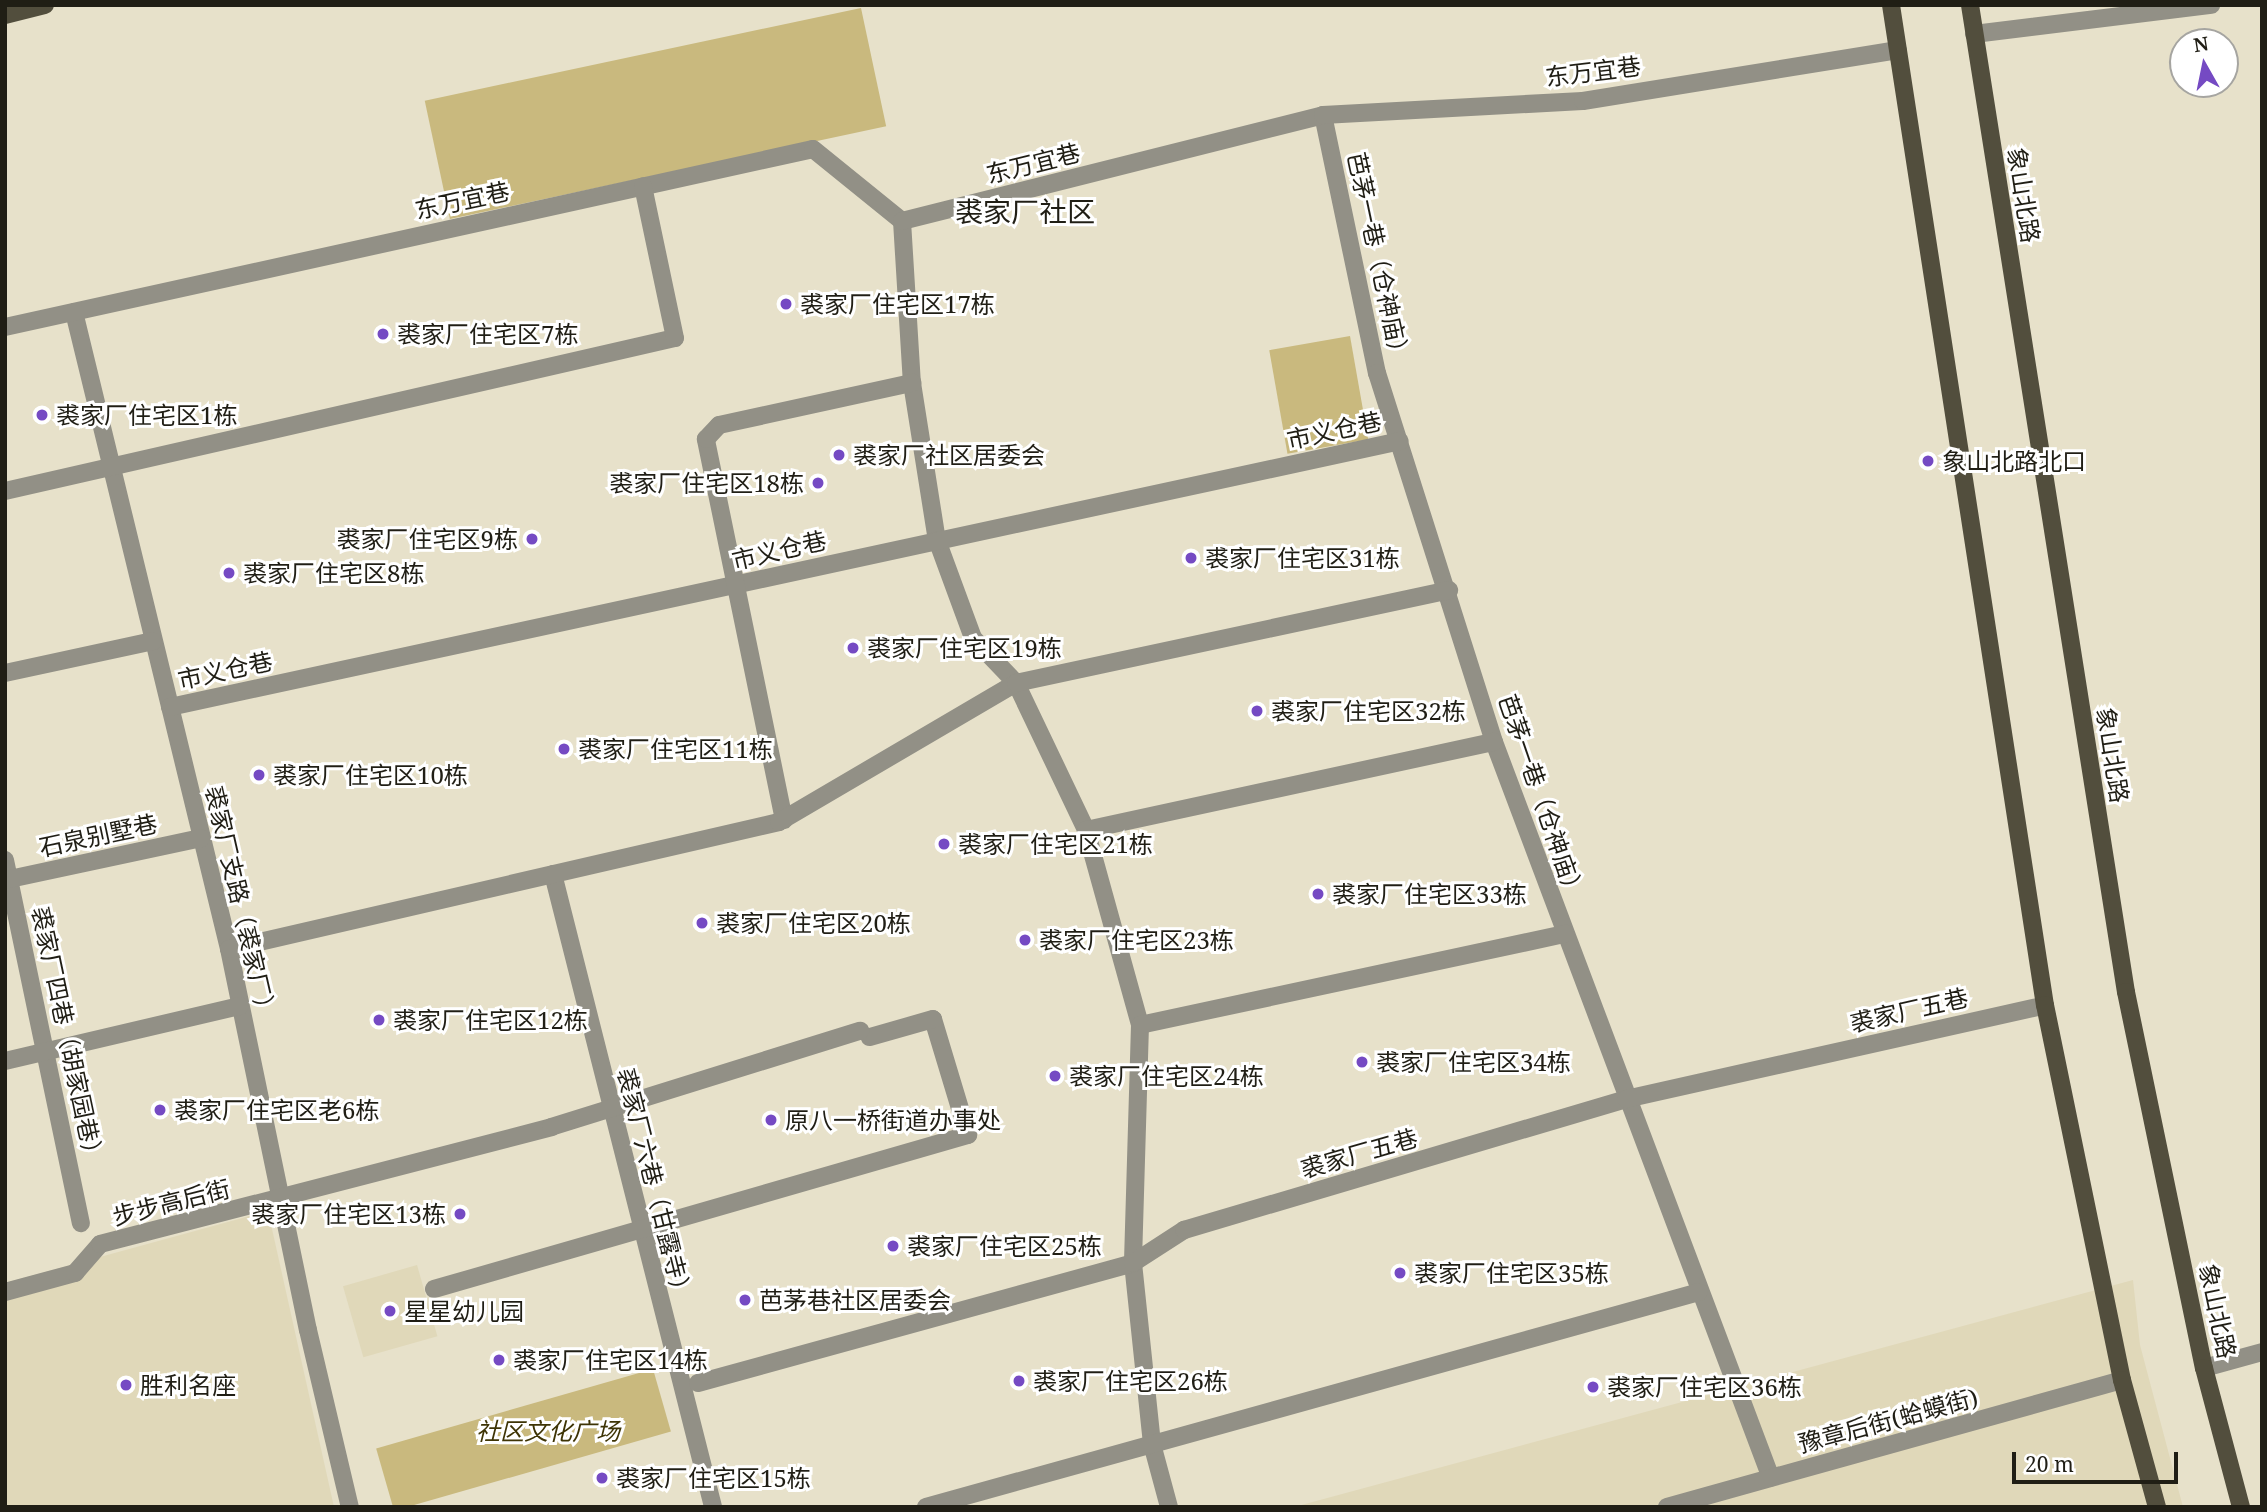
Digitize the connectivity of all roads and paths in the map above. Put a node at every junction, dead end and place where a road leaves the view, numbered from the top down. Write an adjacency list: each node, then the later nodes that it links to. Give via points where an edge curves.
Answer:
1 (45, 5): 5 (main road)
2 (1891, 5): 7 (main road)
3 (1969, 5): 6 (main road, 象山北路)
4 (2211, 5): 6 (street)
5 (5, 15)
6 (1974, 34): 48 (main road, 象山北路, via 2126,992)
7 (1898, 50): 8 (street, 东万宜巷, via 1583,101); 33 (main road)
8 (1323, 115): 10 (street, 东万宜巷); 14 (street, 芭茅一巷（仓神庙）, via 1377,373)
9 (643, 186): 10 (street, 东万宜巷, via 813,149); 11 (street, 东万宜巷); 15 (street, via 675,338)
10 (902, 221): 13 (street)
11 (74, 312): 12 (street, 东万宜巷); 15 (street, 裘家厂支路（裘家厂）)
12 (5, 327)
13 (912, 383): 17 (street); 18 (street, via 719,425 706,439)
14 (1400, 442): 17 (street, 市义仓巷); 19 (street, 芭茅一巷（仓神庙）)
15 (112, 467): 16 (street); 20 (street, 裘家厂支路（裘家厂）)
16 (5, 491)
17 (937, 540): 18 (street, 市义仓巷); 22 (street, via 974,638)
18 (736, 585): 23 (street, 市义仓巷); 25 (street)
19 (1449, 590): 22 (street); 24 (street, 芭茅一巷（仓神庙）)
20 (153, 641): 21 (street); 23 (street, 裘家厂支路（裘家厂）)
21 (5, 673)
22 (1016, 683): 25 (street); 26 (street)
23 (170, 707): 27 (street, 裘家厂支路（裘家厂）)
24 (1494, 742): 26 (street); 31 (street, 芭茅一巷（仓神庙）)
25 (783, 820): 29 (street)
26 (1086, 830): 35 (street)
27 (201, 838): 30 (street, 石泉别墅巷); 32 (street, 裘家厂支路（裘家厂）)
28 (5, 860): 30 (street, 裘家厂四巷（胡家园巷）)
29 (553, 874): 32 (street); 39 (street, 裘家厂六巷（甘露寺）)
30 (7, 879): 36 (street, 裘家厂四巷（胡家园巷）)
31 (1565, 934): 35 (street); 38 (street, 芭茅一巷（仓神庙）)
32 (229, 949): 34 (street, 裘家厂支路（裘家厂）)
33 (2045, 1005): 38 (street, 裘家厂五巷); 49 (main road)
34 (240, 1006): 36 (street); 40 (street, 裘家厂支路（裘家厂）)
35 (1140, 1025): 43 (street)
36 (48, 1051): 37 (street); 41 (street, 裘家厂四巷（胡家园巷）)
37 (5, 1061)
38 (1626, 1099): 43 (street, 裘家厂五巷, via 1184,1230); 46 (street, 芭茅一巷（仓神庙）)
39 (612, 1110): 40 (street, 步步高后街); 42 (street, 裘家厂六巷（甘露寺）); 42 (street, 步步高后街, via 865,1034 933,1019 968,1135)
40 (280, 1200): 45 (street, 步步高后街, via 100,1244 75,1273); 53 (street, 裘家厂支路（裘家厂）)
41 (81, 1223)
42 (641, 1230): 44 (street); 54 (street, 裘家厂六巷（甘露寺）)
43 (1133, 1263): 50 (street, 裘家厂五巷); 51 (street)
44 (434, 1289)
45 (5, 1292)
46 (1699, 1292): 51 (street); 52 (street, 芭茅一巷（仓神庙）)
47 (2262, 1352): 48 (street)
48 (2204, 1368): 59 (main road, 象山北路)
49 (2122, 1380): 52 (street, 豫章后街(蛤蟆街)); 58 (main road)
50 (698, 1383)
51 (1152, 1444): 55 (street); 56 (street)
52 (1771, 1478): 57 (street, 豫章后街(蛤蟆街))
53 (351, 1507)
54 (713, 1507)
55 (926, 1507)
56 (1169, 1507)
57 (1667, 1507)
58 (2157, 1507)
59 (2241, 1507)

